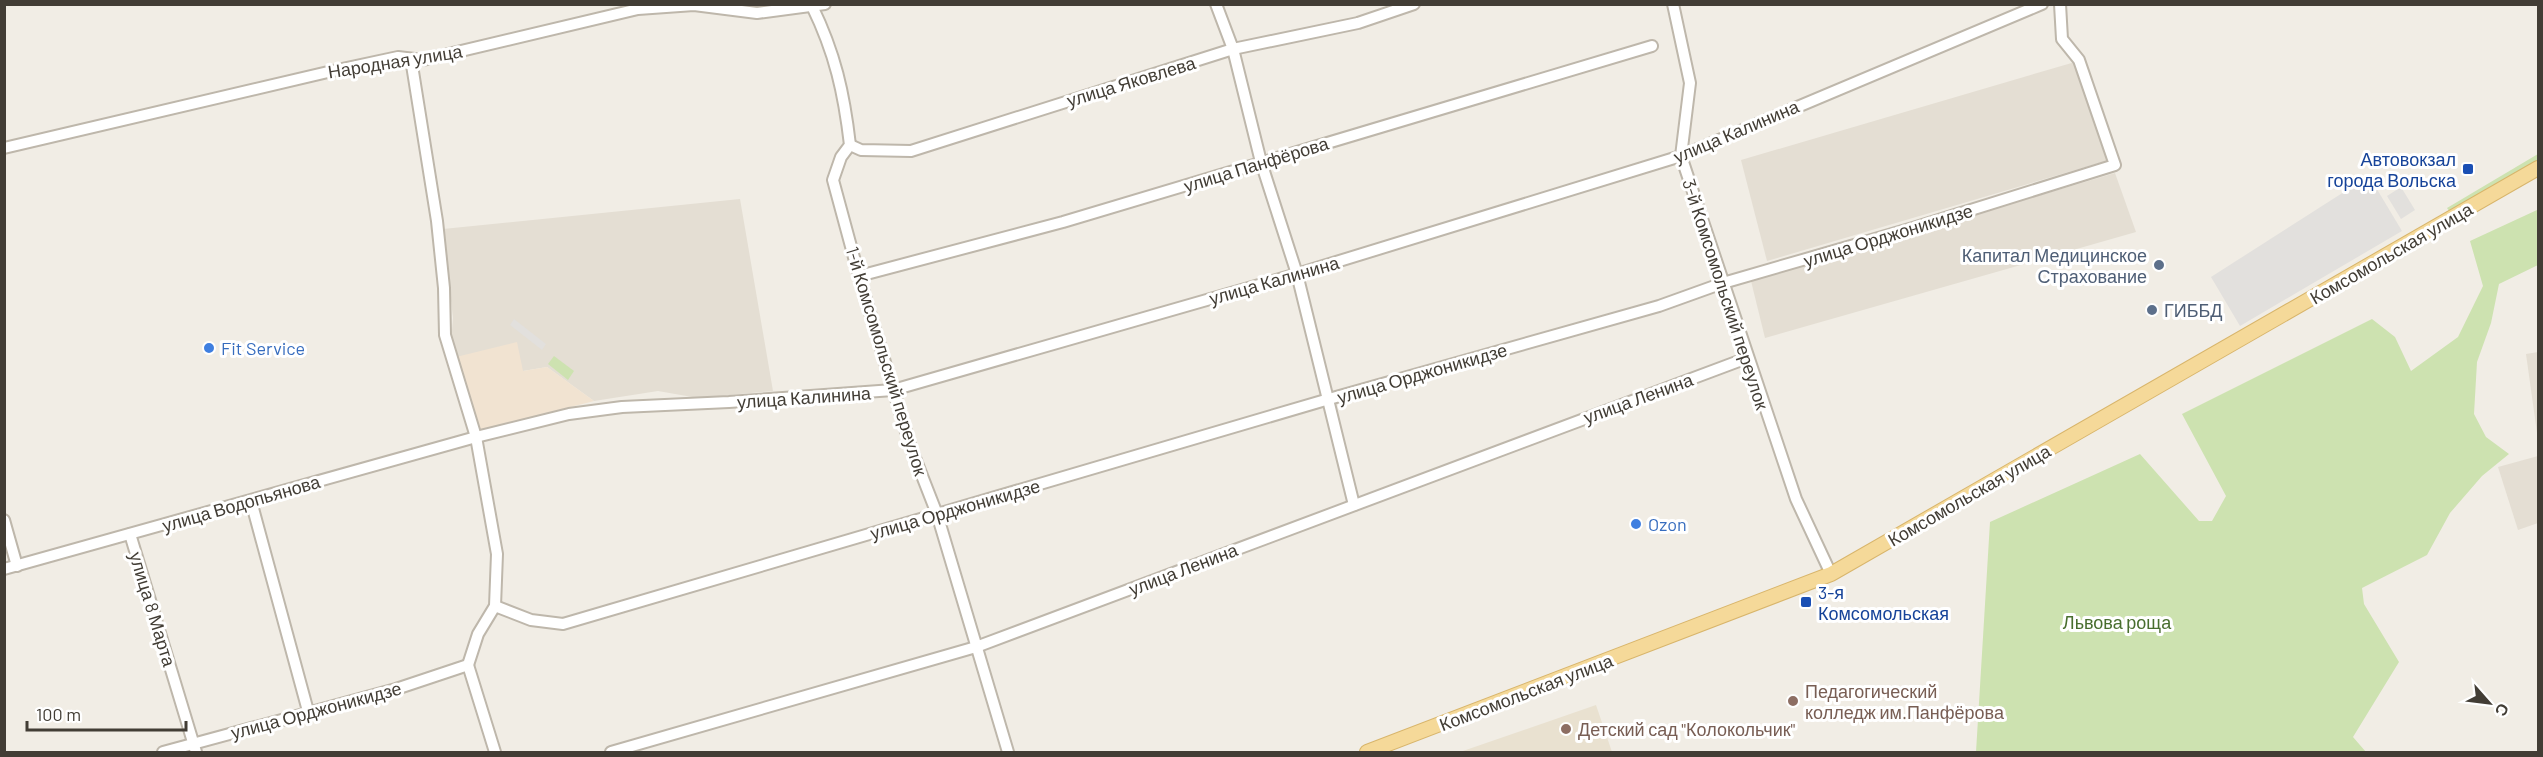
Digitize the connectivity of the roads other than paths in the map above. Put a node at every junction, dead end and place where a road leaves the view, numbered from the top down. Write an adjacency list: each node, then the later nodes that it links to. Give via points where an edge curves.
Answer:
1 (825, 4): 7 (street, Народная улица)
2 (1216, 4): 9 (street)
3 (1414, 4): 9 (street, улица Яковлева, via 1358,23)
4 (1673, 4): 13 (street, 3-й Комсомольский переулок, via 1690,83)
5 (2042, 4): 13 (street, улица Калинина)
6 (2060, 4): 18 (street, улица Орджоникидзе, via 2062,39 2079,60 2115,165)
7 (812, 6): 10 (street, Народная улица, via 758,13 694,5 638,9 423,60); 11 (street, via 833,54 844,96)
8 (1652, 46): 14 (street, улица Панфёрова)
9 (1233, 49): 11 (street, улица Яковлева, via 911,150 861,150); 14 (street)
10 (411, 59): 12 (street, Народная улица, via 398,57 328,72); 22 (street, via 437,221 445,335)
11 (850, 145): 17 (street, 1-й Комсомольский переулок, via 833,180)
12 (4, 148)
13 (1681, 156): 16 (street, улица Калинина); 18 (street, 3-й Комсомольский переулок)
14 (1261, 162): 16 (street); 17 (street, улица Панфёрова, via 1063,222)
15 (2538, 168): 30 (main road, Комсомольская улица)
16 (1297, 274): 20 (street, улица Калинина); 21 (street)
17 (859, 276): 20 (street, 1-й Комсомольский переулок)
18 (1723, 283): 19 (street, 3-й Комсомольский переулок); 21 (street, улица Орджоникидзе, via 1659,306)
19 (1747, 358): 24 (street, улица Ленина); 30 (street, 3-й Комсомольский переулок, via 1796,500)
20 (893, 390): 22 (street, улица Калинина, via 622,407 569,414); 25 (street, 1-й Комсомольский переулок)
21 (1329, 399): 24 (street); 25 (street, улица Орджоникидзе)
22 (476, 437): 23 (street, улица Водопьянова); 31 (street, via 497,554)
23 (251, 501): 27 (street, улица Водопьянова); 34 (street)
24 (1354, 505): 32 (street, улица Ленина)
25 (938, 514): 31 (street, улица Орджоникидзе, via 563,624 531,620); 32 (street, 1-й Комсомольский переулок)
26 (4, 520): 28 (street)
27 (130, 534): 28 (street, улица Водопьянова); 35 (street, улица 8 Марта)
28 (16, 566): 29 (street, улица Водопьянова)
29 (4, 569)
30 (1831, 574): 40 (main road, Комсомольская улица)
31 (495, 606): 33 (street, via 478,634)
32 (976, 647): 38 (street, улица Ленина); 39 (street, 1-й Комсомольский переулок)
33 (468, 665): 34 (street, улица Орджоникидзе); 37 (street)
34 (308, 711): 35 (street, улица Орджоникидзе)
35 (194, 748): 36 (street, улица Орджоникидзе)
36 (163, 753)
37 (495, 753)
38 (611, 753)
39 (1008, 753)
40 (1367, 753)

